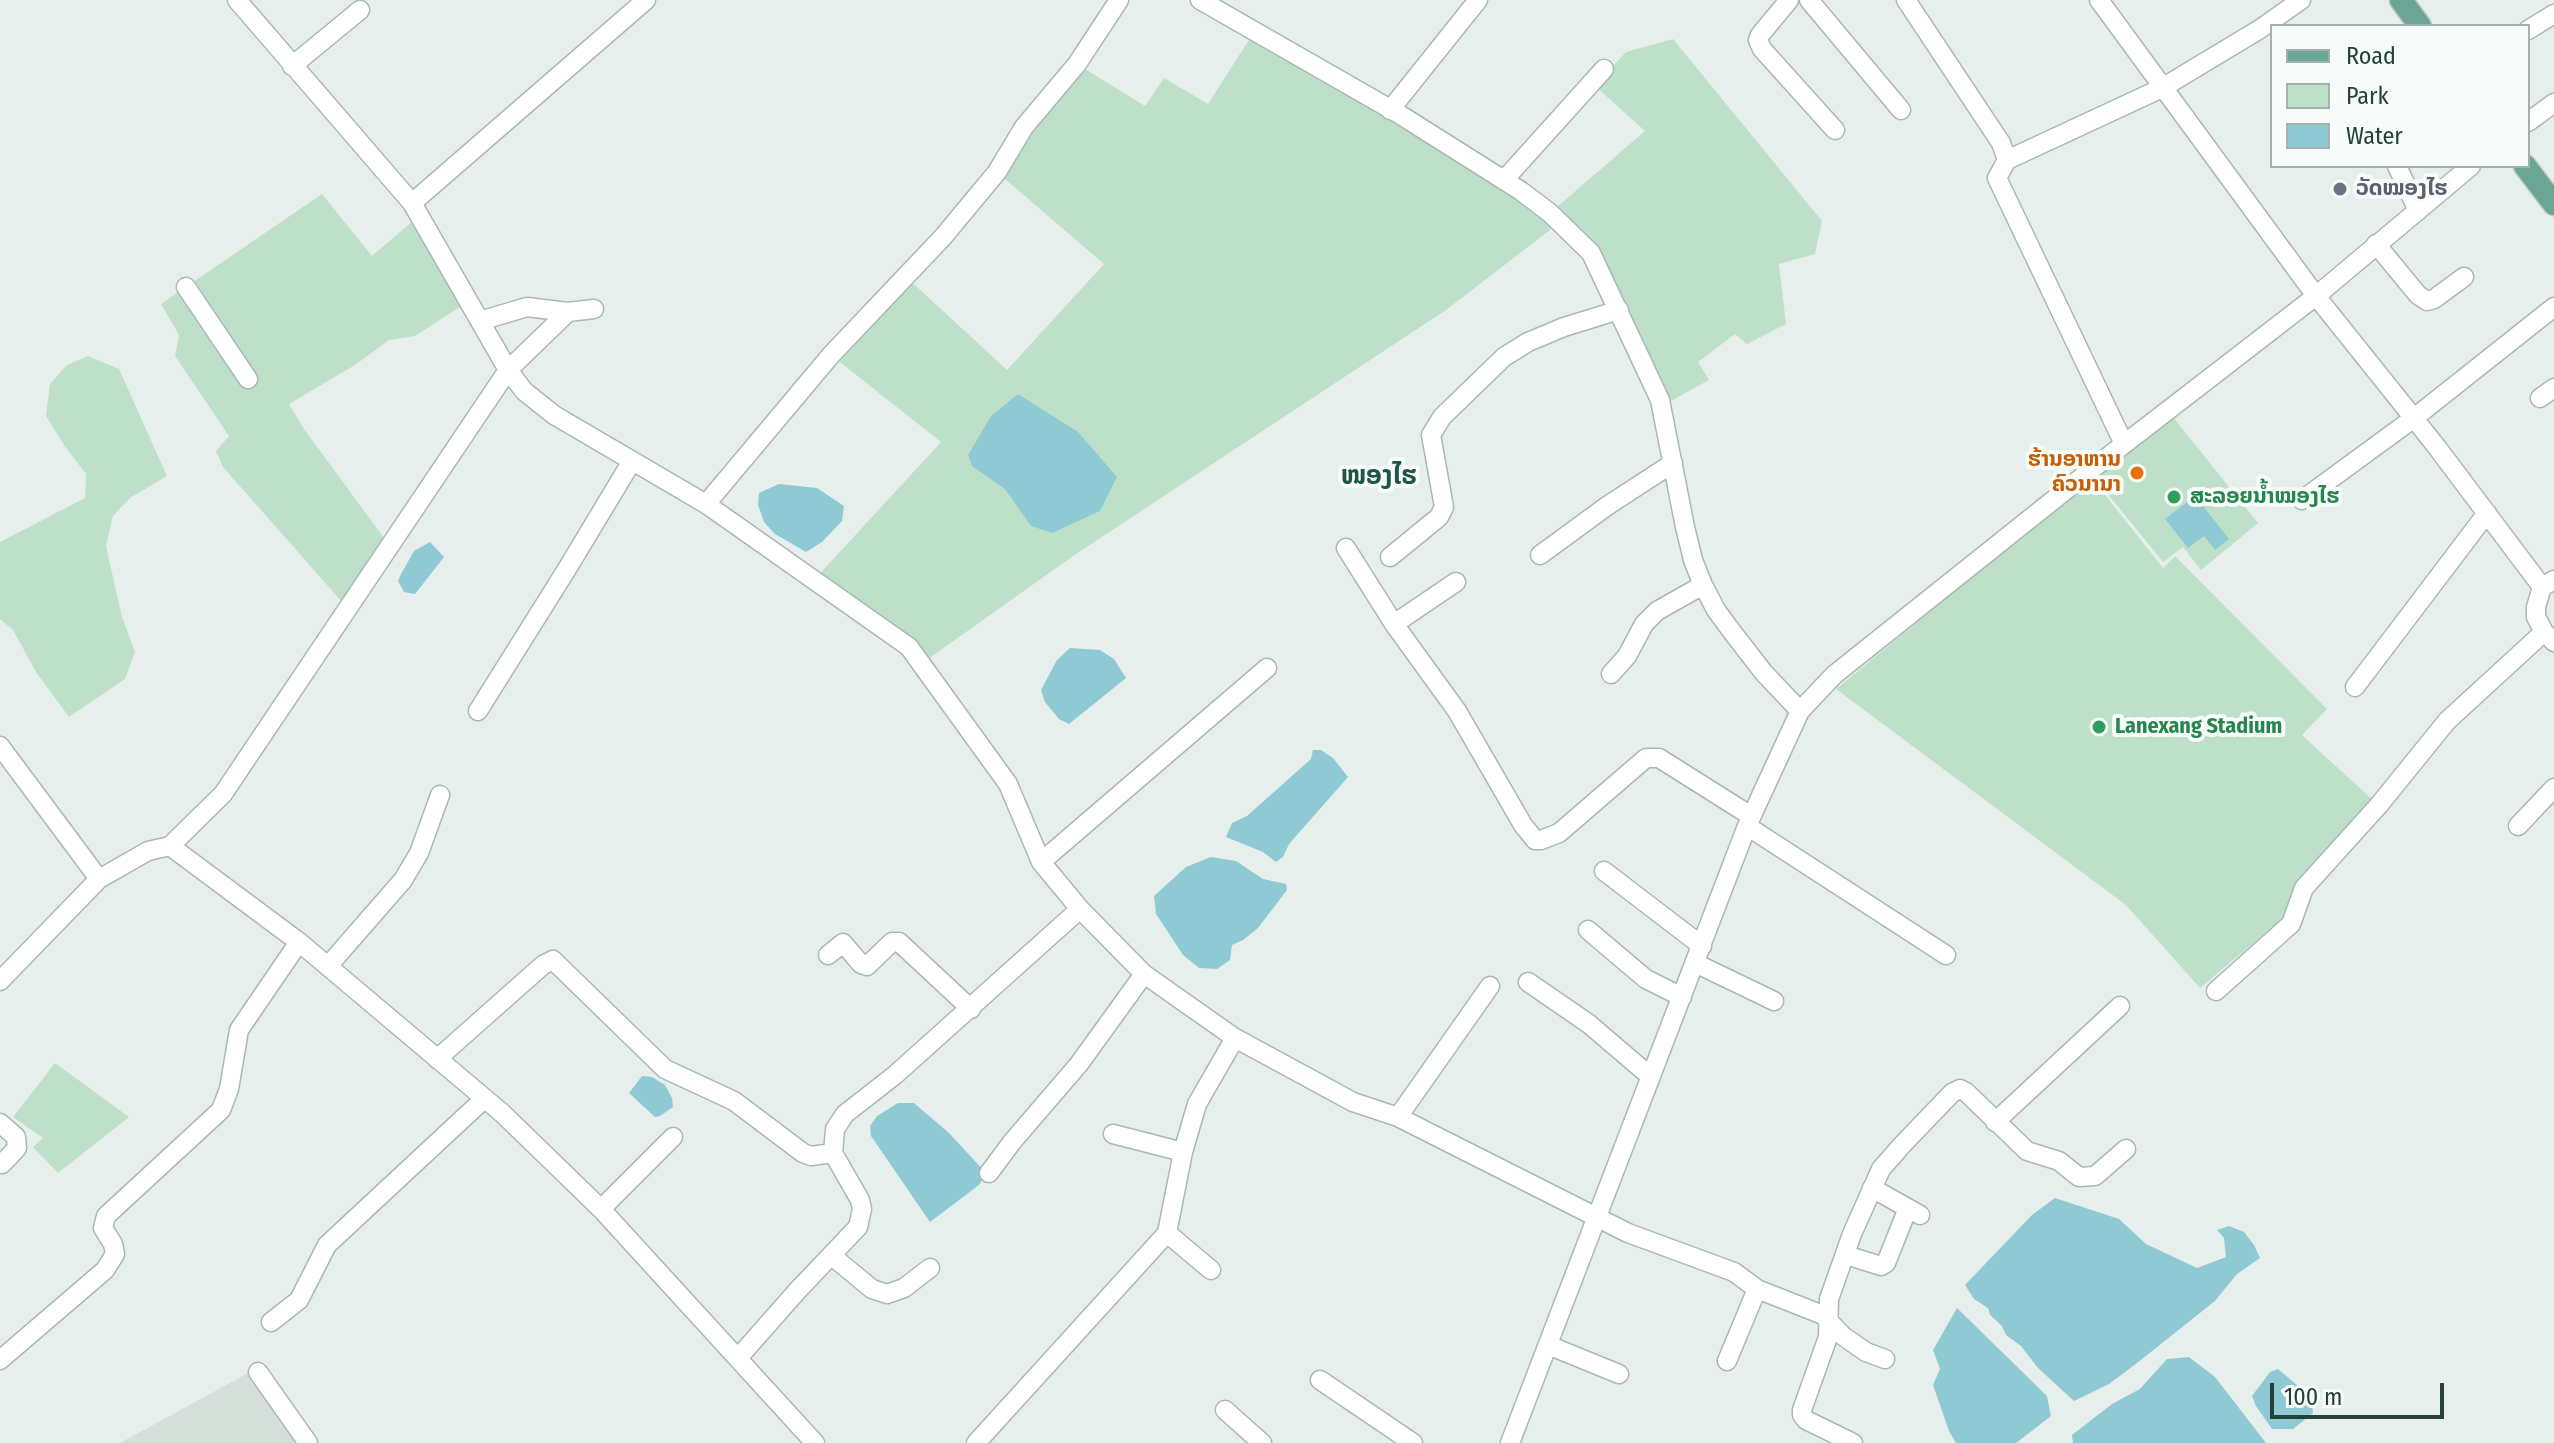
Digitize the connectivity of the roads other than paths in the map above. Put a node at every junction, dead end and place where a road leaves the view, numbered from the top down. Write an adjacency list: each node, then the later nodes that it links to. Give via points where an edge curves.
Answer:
1 (237, 0): 16 (street)
2 (646, 0): 29 (street)
3 (1119, 0): 48 (street, via 1077,64 1024,127 997,172 831,355)
4 (1478, 0): 20 (street)
5 (1789, 0): 23 (street, via 1758,40)
6 (1809, 0): 21 (street)
7 (1906, 0): 24 (street, via 2001,143)
8 (2099, 0): 18 (street)
9 (2301, 0): 18 (street)
10 (2401, 0): 14 (main road)
11 (1205, 1): 20 (street)
12 (360, 10): 16 (street)
13 (2554, 14): 15 (street)
14 (2419, 24)
15 (2530, 29)
16 (292, 66): 29 (street)
17 (1604, 69): 28 (street)
18 (2162, 88): 24 (street); 35 (street)
19 (2554, 103): 22 (street)
20 (1390, 110): 28 (street)
21 (1901, 110)
22 (2530, 121)
23 (1835, 130)
24 (2007, 160): 44 (street, via 1997,178)
25 (2398, 168): 31 (street)
26 (2469, 168): 31 (street)
27 (2527, 168): 30 (main road)
28 (1504, 180): 38 (street, via 1550,213 1591,253)
29 (412, 203): 40 (street)
30 (2554, 204)
31 (2418, 211): 32 (street)
32 (2376, 244): 33 (street, via 2427,301); 35 (street)
33 (2464, 277)
34 (186, 287): 42 (street)
35 (2316, 296): 43 (street); 44 (street)
36 (2554, 307): 43 (street)
37 (594, 309): 39 (street)
38 (1619, 310): 46 (street, via 1660,400); 52 (street, via 1528,342 1504,357 1442,417 1431,435 1444,507)
39 (568, 312): 40 (street, via 527,307); 41 (street)
40 (480, 321): 41 (street)
41 (508, 370): 45 (street, via 554,415); 68 (street, via 223,794)
42 (248, 379)
43 (2414, 418): 47 (street); 49 (street)
44 (2124, 444): 62 (street, via 1834,675)
45 (632, 461): 48 (street); 61 (street)
46 (1673, 463): 51 (street); 55 (street)
47 (2302, 500)
48 (706, 504): 69 (street, via 909,647 1008,784)
49 (2487, 513): 54 (street); 60 (street)
50 (1346, 548): 56 (street)
51 (1540, 555)
52 (1390, 557)
53 (1456, 582): 56 (street)
54 (2548, 583): 57 (street, via 2536,617)
55 (1703, 585): 59 (street, via 1651,617); 62 (street, via 1733,633)
56 (1394, 624): 66 (street, via 1457,711 1535,840 1559,833 1646,758 1659,758)
57 (2549, 637): 83 (street, via 2447,721 2304,888 2291,924)
58 (1267, 668): 69 (street)
59 (1611, 674)
60 (2355, 687)
61 (478, 711)
62 (1800, 711): 66 (street)
63 (0, 746): 71 (street)
64 (2554, 788): 67 (street)
65 (440, 795): 78 (street, via 403,880)
66 (1749, 821): 76 (street); 77 (street)
67 (2518, 826)
68 (170, 846): 71 (street, via 156,848); 74 (street)
69 (1041, 862): 72 (street)
70 (1604, 871): 76 (street)
71 (99, 879): 80 (street)
72 (1080, 909): 79 (street); 87 (street)
73 (1588, 930): 84 (street, via 1646,979)
74 (299, 942): 78 (street); 116 (street, via 239,1030 221,1110 106,1216 103,1228 115,1254 105,1270)
75 (828, 955): 87 (street, via 843,943 867,966 892,942 899,942)
76 (1698, 955): 84 (street); 85 (street)
77 (1946, 955)
78 (328, 966): 89 (street)
79 (1144, 974): 88 (street); 101 (street, via 1079,1064)
80 (0, 981)
81 (1528, 982): 90 (street, via 1589,1024)
82 (1490, 986): 92 (street)
83 (2216, 991)
84 (1682, 997): 90 (street)
85 (1774, 1001)
86 (2120, 1006): 93 (street)
87 (971, 1009): 99 (street, via 845,1114 835,1129)
88 (1235, 1038): 92 (street, via 1353,1102); 98 (street, via 1197,1104)
89 (437, 1059): 91 (street); 99 (street, via 553,960 665,1069 734,1101 803,1153)
90 (1651, 1077): 104 (street)
91 (484, 1099): 103 (street); 112 (street, via 327,1245 299,1300)
92 (1398, 1117): 104 (street)
93 (1995, 1122): 97 (street, via 2027,1151 2059,1161 2079,1177 2095,1176); 102 (street, via 1966,1092 1952,1093 1881,1169)
94 (0, 1123): 100 (street, via 16,1137 17,1148)
95 (1113, 1134): 98 (street)
96 (673, 1137): 103 (street)
97 (2126, 1149)
98 (1183, 1152): 105 (street)
99 (833, 1153): 107 (street, via 862,1209 858,1227)
100 (2, 1164)
101 (989, 1173)
102 (1872, 1188): 106 (street); 106 (street, via 1914,1212 1883,1266)
103 (601, 1209): 114 (street)
104 (1596, 1218): 110 (street, via 1734,1272); 113 (street)
105 (1167, 1233): 109 (street); 124 (street)
106 (1846, 1255): 111 (street)
107 (832, 1256): 108 (street, via 872,1289 887,1294); 114 (street)
108 (930, 1268)
109 (1211, 1270)
110 (1757, 1289): 111 (street); 117 (street)
111 (1827, 1319): 115 (street, via 1866,1352); 128 (street, via 1828,1337 1802,1415)
112 (271, 1322)
113 (1548, 1345): 119 (street); 127 (street)
114 (738, 1358): 123 (street)
115 (1885, 1359)
116 (0, 1360)
117 (1727, 1361)
118 (258, 1372): 122 (street)
119 (1619, 1374)
120 (1320, 1380): 126 (street)
121 (1225, 1410): 125 (street)
122 (308, 1443)
123 (815, 1443)
124 (976, 1443)
125 (1262, 1443)
126 (1413, 1443)
127 (1510, 1443)
128 (1853, 1443)

